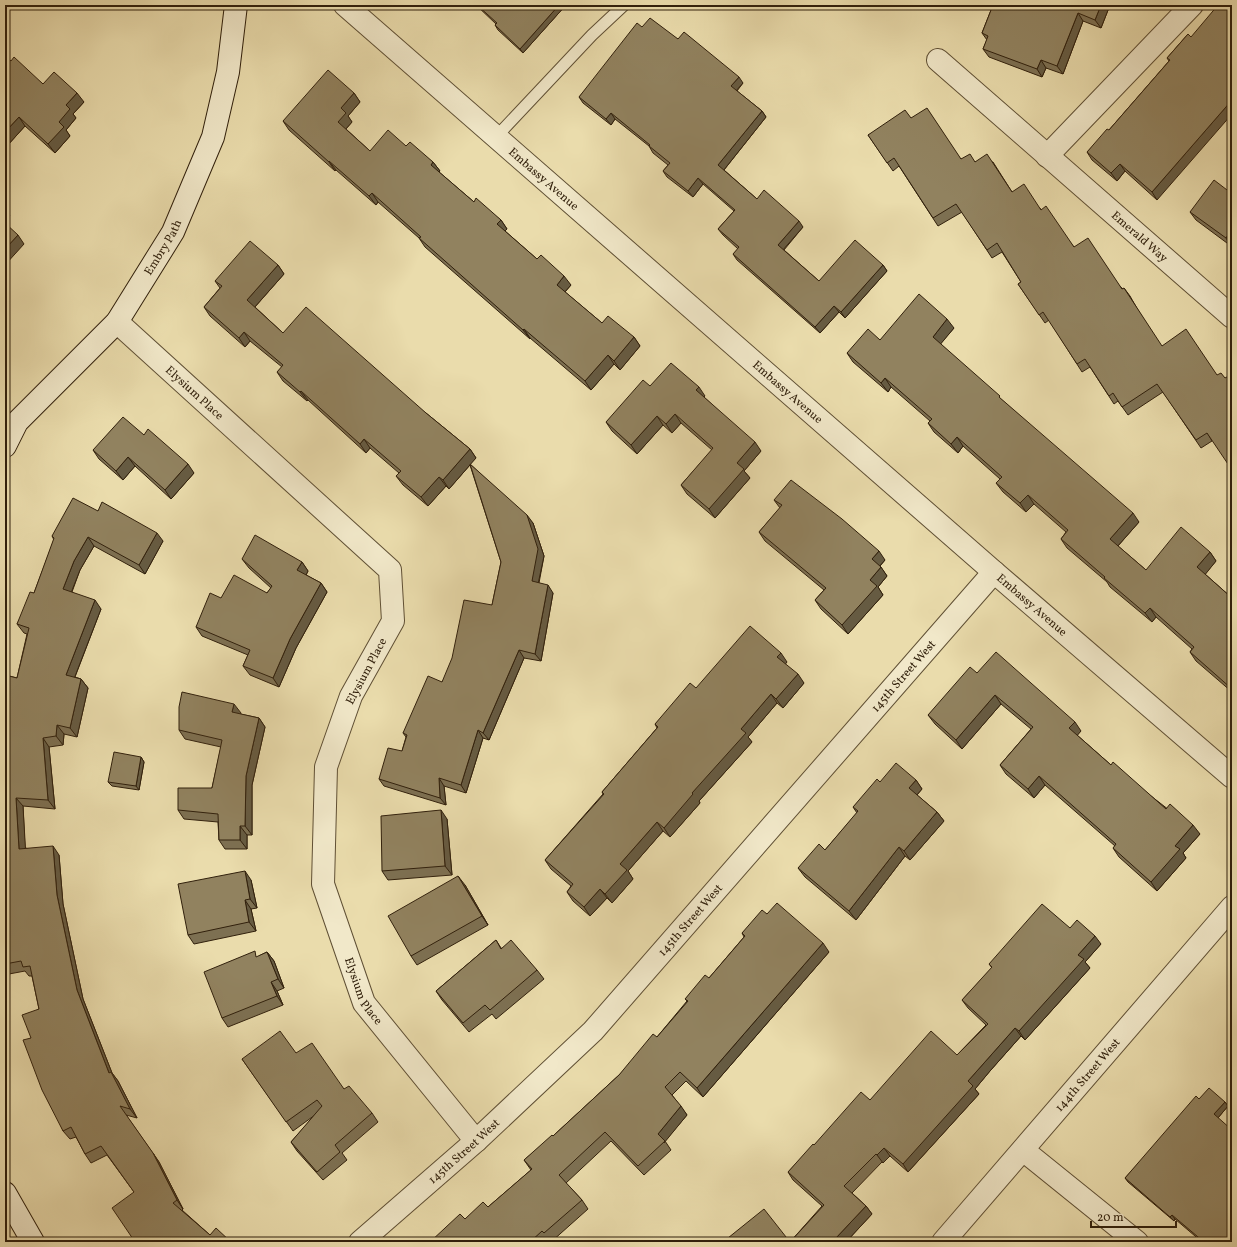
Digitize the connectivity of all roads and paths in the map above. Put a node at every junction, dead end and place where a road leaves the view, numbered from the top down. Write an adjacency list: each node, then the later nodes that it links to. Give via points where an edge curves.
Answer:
1 (236, 5): 9 (street, Embry Path, via 228,72 213,137 173,232)
2 (345, 5): 6 (street, Embassy Avenue)
3 (624, 5): 6 (lane, via 592,35)
4 (1192, 5): 7 (street)
5 (938, 60): 7 (street, Emerald Way)
6 (496, 137): 11 (street, Embassy Avenue)
7 (1047, 156): 8 (street, Emerald Way)
8 (1232, 317)
9 (117, 322): 10 (street, Embry Path, via 17,422); 14 (street, Elysium Place, via 390,570 393,621 351,696 326,767 323,884 364,1003)
10 (5, 446)
11 (994, 572): 12 (street, Embassy Avenue); 14 (street, 145th Street West, via 593,1031)
12 (1232, 777)
13 (1232, 907): 15 (street, 144th Street West)
14 (476, 1141): 18 (street, 145th Street West)
15 (1022, 1150): 19 (street, 144th Street West); 20 (street)
16 (5, 1193): 17 (street)
17 (33, 1242)
18 (360, 1242)
19 (943, 1242)
20 (1137, 1242)

